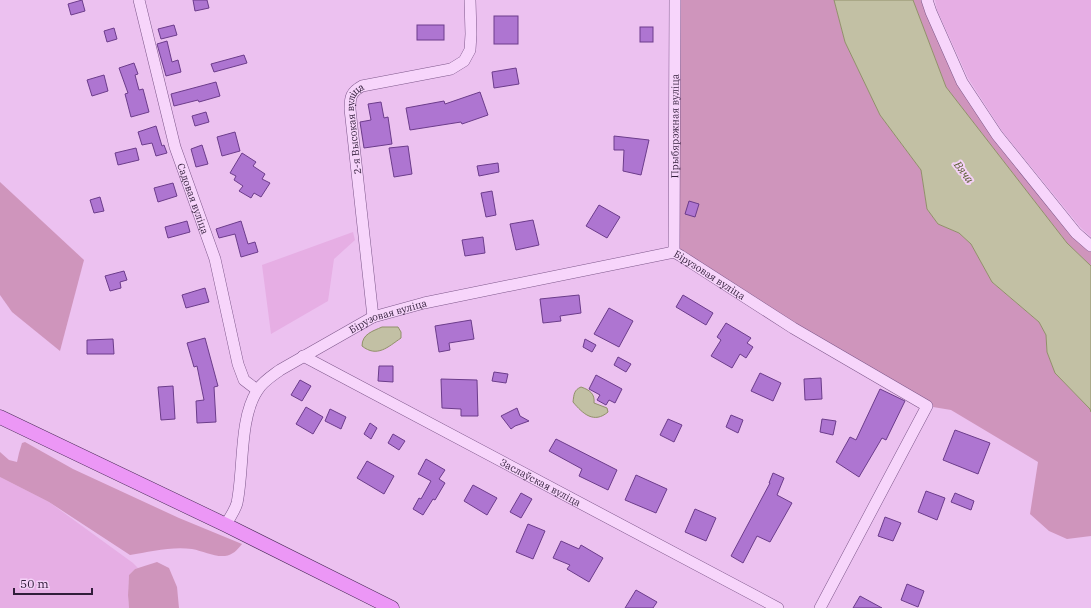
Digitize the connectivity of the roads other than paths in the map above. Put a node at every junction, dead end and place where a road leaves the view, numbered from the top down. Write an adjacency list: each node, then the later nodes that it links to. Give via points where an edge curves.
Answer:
1 (139, 0): 9 (street, Садовая вуліца, via 175,147 215,259 238,364 244,380)
2 (470, 0): 7 (street, 2-я Высокая вуліца, via 470,50 464,61 451,69 362,86 354,91 350,99)
3 (675, 0): 6 (street, Прыбярэжная вуліца)
4 (928, 0): 5 (street, via 962,82 997,135 1076,233)
5 (1091, 246)
6 (674, 252): 7 (street, Бірузовая вуліца, via 424,303); 14 (street, Бірузовая вуліца, via 793,328 927,406)
7 (373, 317): 8 (street, Бірузовая вуліца)
8 (304, 356): 9 (street, Бірузовая вуліца, via 267,379); 13 (street, Заслаўская вуліца)
9 (257, 390): 11 (street, Бірузовая вуліца, via 250,404 245,426 236,504)
10 (0, 417): 11 (main road)
11 (226, 525): 12 (main road)
12 (392, 608)
13 (778, 608)
14 (820, 608)

